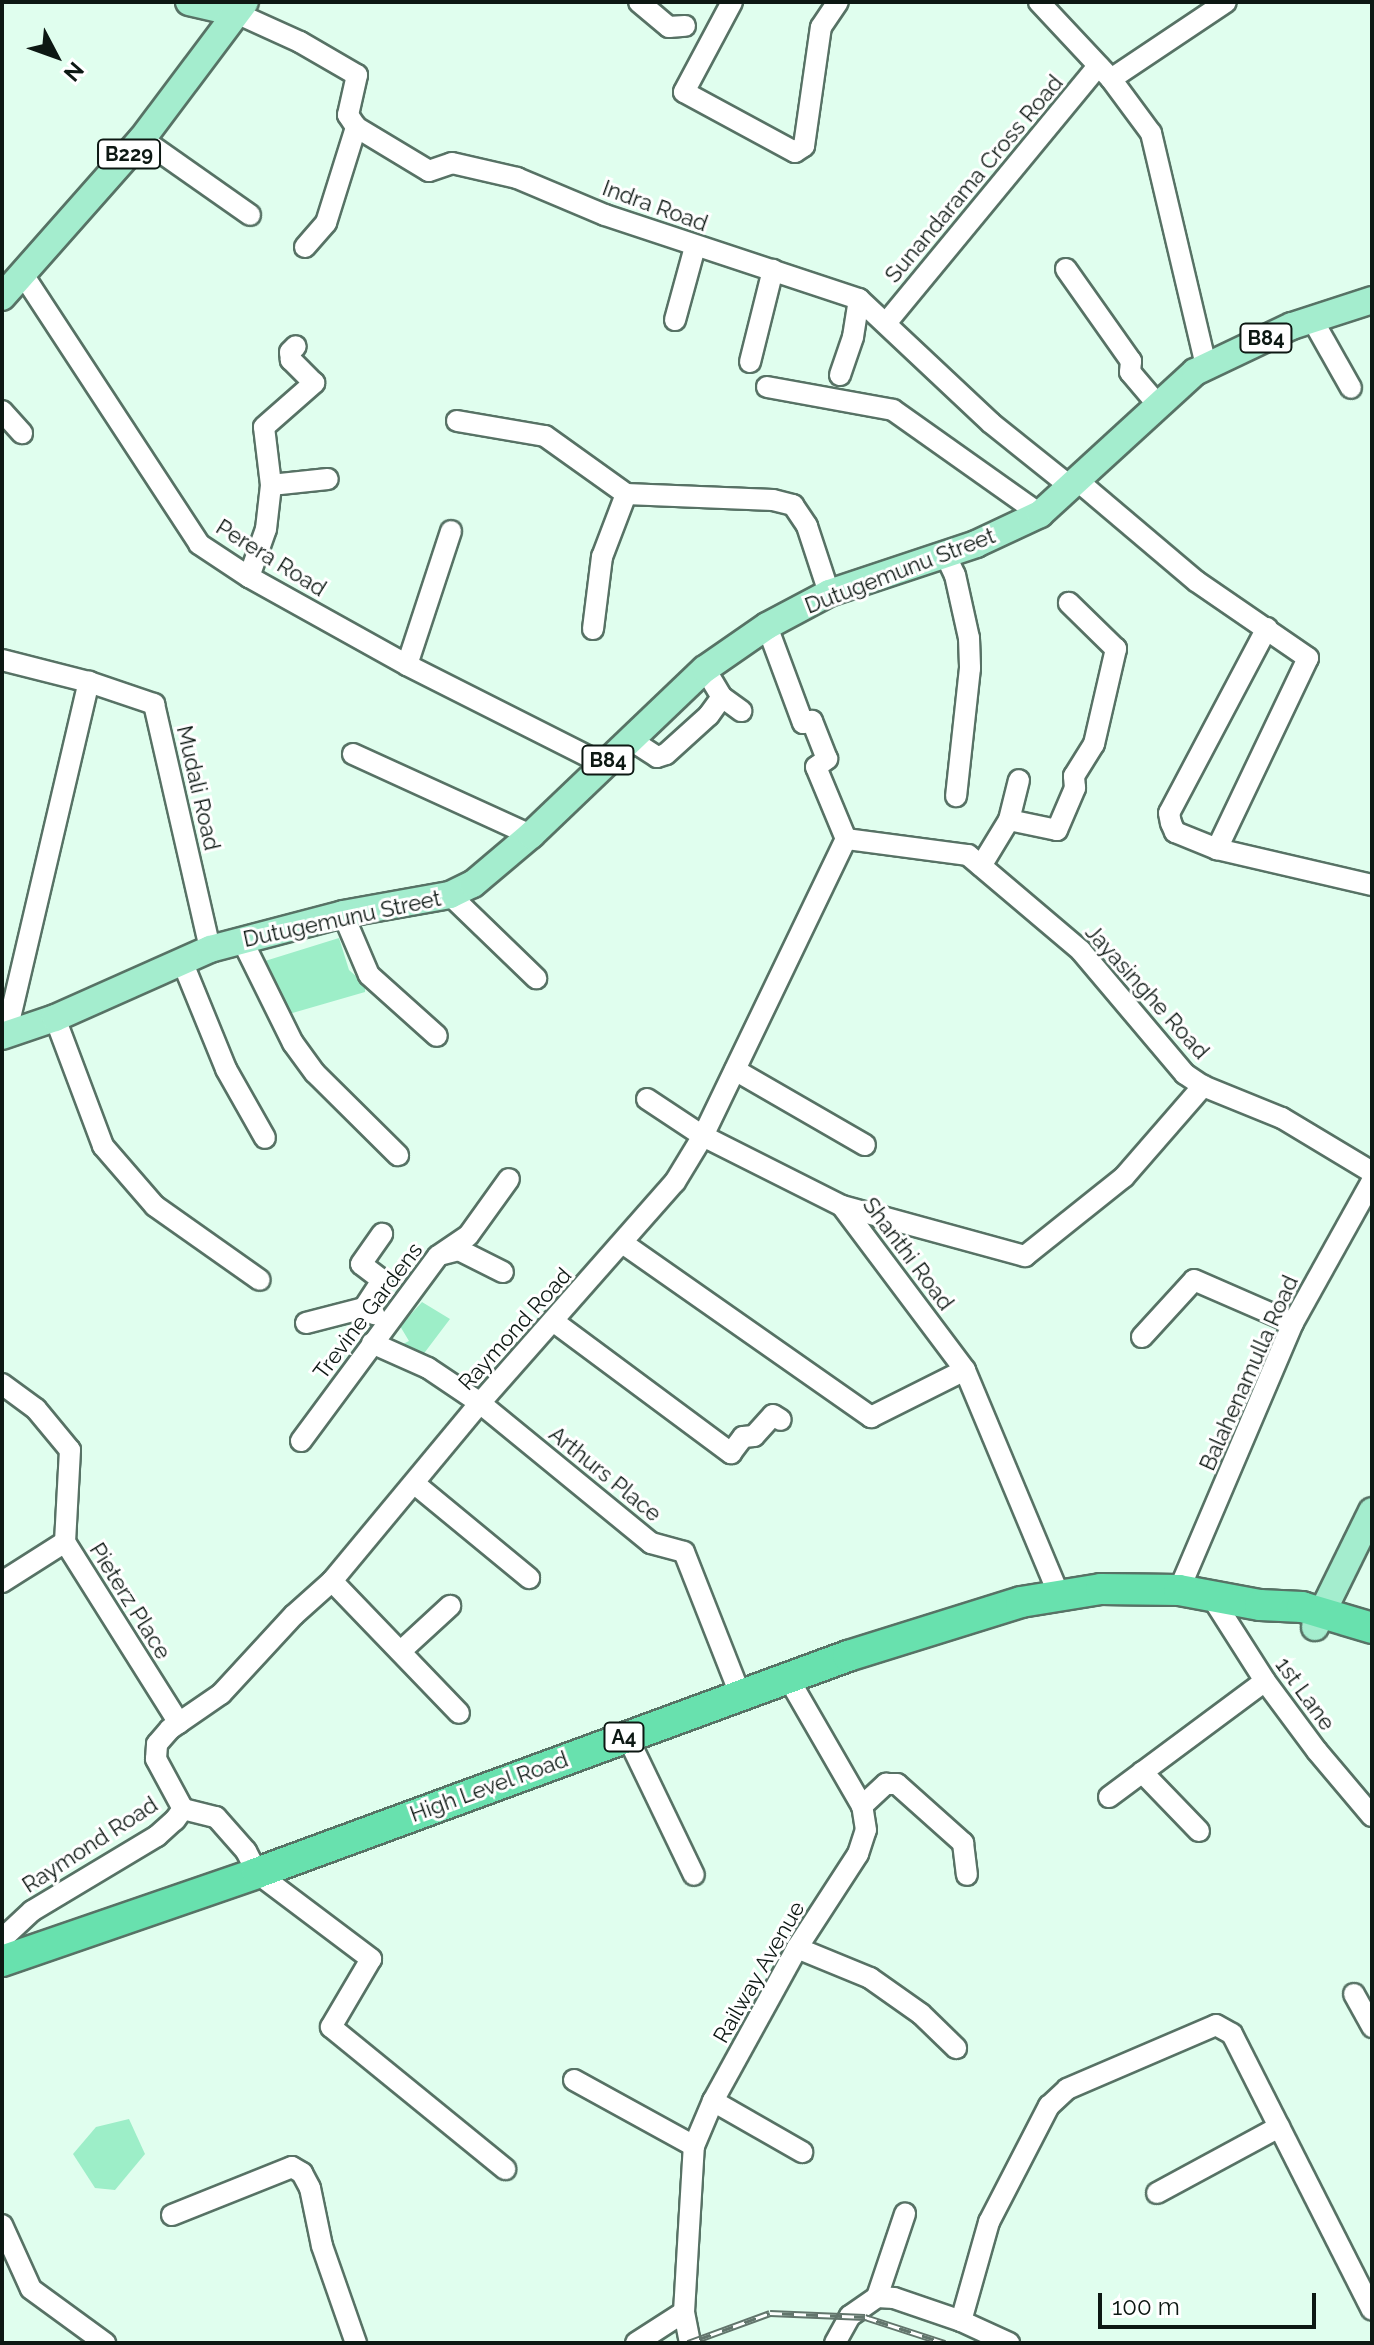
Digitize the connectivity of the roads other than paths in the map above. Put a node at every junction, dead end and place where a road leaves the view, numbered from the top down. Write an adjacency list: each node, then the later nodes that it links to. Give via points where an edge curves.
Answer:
1 (189, 2): 7 (main road)
2 (639, 2): 8 (street, via 669,27)
3 (732, 2): 4 (street, via 684,92 795,152 801,151 821,27)
4 (838, 2)
5 (1226, 2): 9 (street, Sunandarama Cross Road)
6 (1041, 3): 9 (street)
7 (240, 7): 10 (street, via 357,75 348,115); 11 (main road, B229)
8 (685, 26)
9 (1105, 73): 23 (street, Sunandarama Cross Road); 26 (street, via 1151,133)
10 (356, 127): 13 (street, via 326,223); 14 (street, Indra Road, via 429,171 452,163 517,178)
11 (142, 139): 12 (street); 17 (main road, B229)
12 (250, 215)
13 (305, 247)
14 (695, 247): 16 (street, Indra Road); 22 (street)
15 (1066, 269): 30 (street, via 1131,361 1130,372)
16 (773, 270): 19 (street, Indra Road); 25 (street)
17 (22, 273): 18 (main road, B229); 41 (street, Perera Road, via 199,544)
18 (2, 297)
19 (859, 299): 23 (street, Indra Road); 27 (street)
20 (1372, 300): 21 (main road, Dutugemunu Street / B84)
21 (1312, 319): 26 (main road, Dutugemunu Street / B84); 29 (street)
22 (675, 320)
23 (887, 322): 35 (street, Indra Road, via 991,423)
24 (296, 346): 36 (street, via 291,360 314,383 264,427)
25 (750, 362)
26 (1206, 366): 30 (main road, Dutugemunu Street / B84)
27 (840, 375)
28 (767, 387): 38 (street, via 893,410)
29 (1351, 388)
30 (1158, 405): 35 (main road, Dutugemunu Street / B84)
31 (2, 411): 33 (street)
32 (457, 421): 37 (street, via 545,436)
33 (22, 433)
34 (328, 479): 36 (street)
35 (1075, 484): 38 (main road, Dutugemunu Street / B84); 45 (street, Indra Road, via 1196,581)
36 (271, 485): 41 (street, via 266,529)
37 (626, 494): 42 (street, via 793,505 807,526); 46 (street, via 602,557)
38 (1040, 514): 40 (main road, Dutugemunu Street / B84)
39 (451, 531): 48 (street)
40 (945, 554): 42 (main road, Dutugemunu Street / B84); 57 (street, via 969,638)
41 (249, 577): 48 (street, Perera Road)
42 (829, 593): 44 (main road, Dutugemunu Street / B84)
43 (1069, 603): 58 (street, via 1116,649 1094,744 1074,776 1075,788 1057,830)
44 (767, 626): 49 (main road, Dutugemunu Street / B84); 60 (street, via 803,723 812,721 827,759 816,767)
45 (1267, 628): 61 (street, Indra Road, via 1308,658); 61 (street, via 1169,813 1175,832)
46 (593, 629)
47 (2, 660): 50 (street)
48 (407, 665): 55 (street, Perera Road)
49 (705, 669): 51 (street); 53 (main road, Dutugemunu Street / B84)
50 (89, 682): 67 (street, Mudali Road, via 154,704); 71 (street)
51 (722, 697): 52 (street); 53 (street, via 666,754 657,757)
52 (741, 711)
53 (631, 740): 55 (main road, Dutugemunu Street / B84)
54 (353, 754): 59 (street)
55 (603, 764): 59 (main road, Dutugemunu Street / B84)
56 (1019, 780): 58 (street)
57 (956, 796)
58 (1009, 820): 62 (street)
59 (531, 835): 64 (main road, Dutugemunu Street / B84, via 473,884)
60 (846, 839): 62 (street, Jayasinghe Road, via 968,855); 73 (street, Raymond Road)
61 (1217, 849): 63 (street)
62 (981, 866): 74 (street, Jayasinghe Road, via 1081,951 1185,1074)
63 (1372, 885)
64 (450, 895): 65 (main road, Dutugemunu Street / B84); 69 (street)
65 (343, 914): 66 (main road, Dutugemunu Street / B84); 72 (street, via 369,975)
66 (242, 940): 67 (main road, Dutugemunu Street / B84); 79 (street, via 293,1043 315,1073)
67 (210, 949): 68 (main road, Dutugemunu Street / B84)
68 (182, 961): 70 (main road, Dutugemunu Street / B84); 77 (street, via 226,1069)
69 (536, 978)
70 (55, 1018): 71 (main road, Dutugemunu Street / B84); 88 (street, via 103,1146 155,1206)
71 (4, 1036)
72 (437, 1036)
73 (735, 1070): 76 (street, Raymond Road); 78 (street)
74 (1203, 1086): 80 (street, Jayasinghe Road, via 1282,1118); 83 (street, Shanthi Road, via 1124,1177 1025,1256)
75 (647, 1099): 76 (street)
76 (703, 1136): 83 (street); 85 (street, Raymond Road, via 675,1182)
77 (265, 1138)
78 (865, 1145)
79 (398, 1155)
80 (1372, 1172)
81 (509, 1179): 86 (street, Trevine Gardens, via 468,1236)
82 (1372, 1181): 93 (street, Balahenamulla Road)
83 (842, 1206): 96 (street, Shanthi Road)
84 (382, 1234): 89 (street, via 361,1264 382,1280)
85 (624, 1244): 91 (street, Raymond Road); 96 (street, via 871,1417)
86 (440, 1255): 87 (street, via 459,1250); 90 (street, Trevine Gardens)
87 (503, 1272)
88 (260, 1280)
89 (364, 1308): 90 (street); 92 (street)
90 (388, 1321): 95 (street, Trevine Gardens)
91 (553, 1321): 98 (street, Raymond Road); 99 (street, via 731,1453 773,1415)
92 (306, 1323)
93 (1293, 1323): 94 (street, via 1194,1280); 107 (street, Balahenamulla Road)
94 (1142, 1337)
95 (372, 1343): 98 (street, Arthurs Place, via 428,1368); 100 (street, Trevine Gardens)
96 (965, 1370): 109 (street, Shanthi Road)
97 (2, 1384): 103 (street, Pieterz Place, via 36,1409 70,1450)
98 (480, 1403): 101 (street, Raymond Road); 117 (street, Arthurs Place, via 651,1543 684,1552)
99 (781, 1420)
100 (301, 1441)
101 (415, 1484): 104 (street); 105 (street, Raymond Road)
102 (1372, 1511): 111 (main road)
103 (65, 1542): 106 (street); 119 (street, Pieterz Place)
104 (529, 1578)
105 (332, 1581): 114 (street); 119 (street, Raymond Road, via 221,1694)
106 (2, 1582)
107 (1179, 1590): 108 (highway, High Level Road / A4); 109 (highway, High Level Road / A4, via 1101,1589)
108 (1209, 1593): 111 (highway, High Level Road / A4, via 1260,1605 1302,1607); 116 (street, 1st Lane)
109 (1059, 1595): 115 (highway, High Level Road / A4, via 1021,1602)
110 (450, 1606): 114 (street)
111 (1318, 1620): 112 (highway, High Level Road / A4); 113 (highway, High Level Road / A4)
112 (1372, 1628)
113 (1372, 1643)
114 (401, 1651): 118 (street)
115 (788, 1678): 117 (highway, High Level Road / A4); 123 (street)
116 (1265, 1681): 121 (street); 125 (street, 1st Lane)
117 (740, 1694): 120 (highway, High Level Road / A4)
118 (459, 1713)
119 (179, 1723): 124 (street, Raymond Road, via 157,1744 156,1759)
120 (627, 1736): 127 (highway, High Level Road / A4); 128 (street)
121 (1142, 1772): 122 (street); 126 (street)
122 (1109, 1797)
123 (862, 1806): 129 (street, via 886,1784 897,1784 963,1843); 131 (street, Railway Avenue, via 866,1830 858,1854)
124 (183, 1809): 127 (street, via 216,1817 246,1851); 130 (street, Raymond Road, via 157,1836 32,1911)
125 (1372, 1816)
126 (1199, 1831)
127 (257, 1873): 132 (highway, High Level Road / A4); 141 (street, via 371,1959 331,2027)
128 (694, 1875)
129 (967, 1875)
130 (2, 1939)
131 (797, 1948): 135 (street, via 870,1978 921,2014); 137 (street, Railway Avenue)
132 (2, 1961)
133 (1354, 1994): 134 (street)
134 (1372, 2027)
135 (956, 2048)
136 (574, 2080): 139 (street)
137 (713, 2101): 139 (street, Railway Avenue); 140 (street)
138 (1279, 2127): 142 (street); 147 (street); 149 (street, via 1232,2034 1216,2025 1067,2089 1033,2131 989,2222)
139 (694, 2146): 148 (street, Railway Avenue)
140 (802, 2152)
141 (505, 2169)
142 (1157, 2193)
143 (905, 2214): 146 (street)
144 (172, 2215): 151 (street, via 292,2167 302,2173)
145 (2, 2225): 150 (street, via 31,2289)
146 (877, 2297): 149 (street); 154 (street, via 850,2316)
147 (1372, 2310)
148 (684, 2312): 152 (street); 153 (street, Railway Avenue)
149 (961, 2321): 155 (street)
150 (105, 2343)
151 (356, 2343)
152 (636, 2343)
153 (690, 2343)
154 (835, 2343)
155 (1009, 2343)

